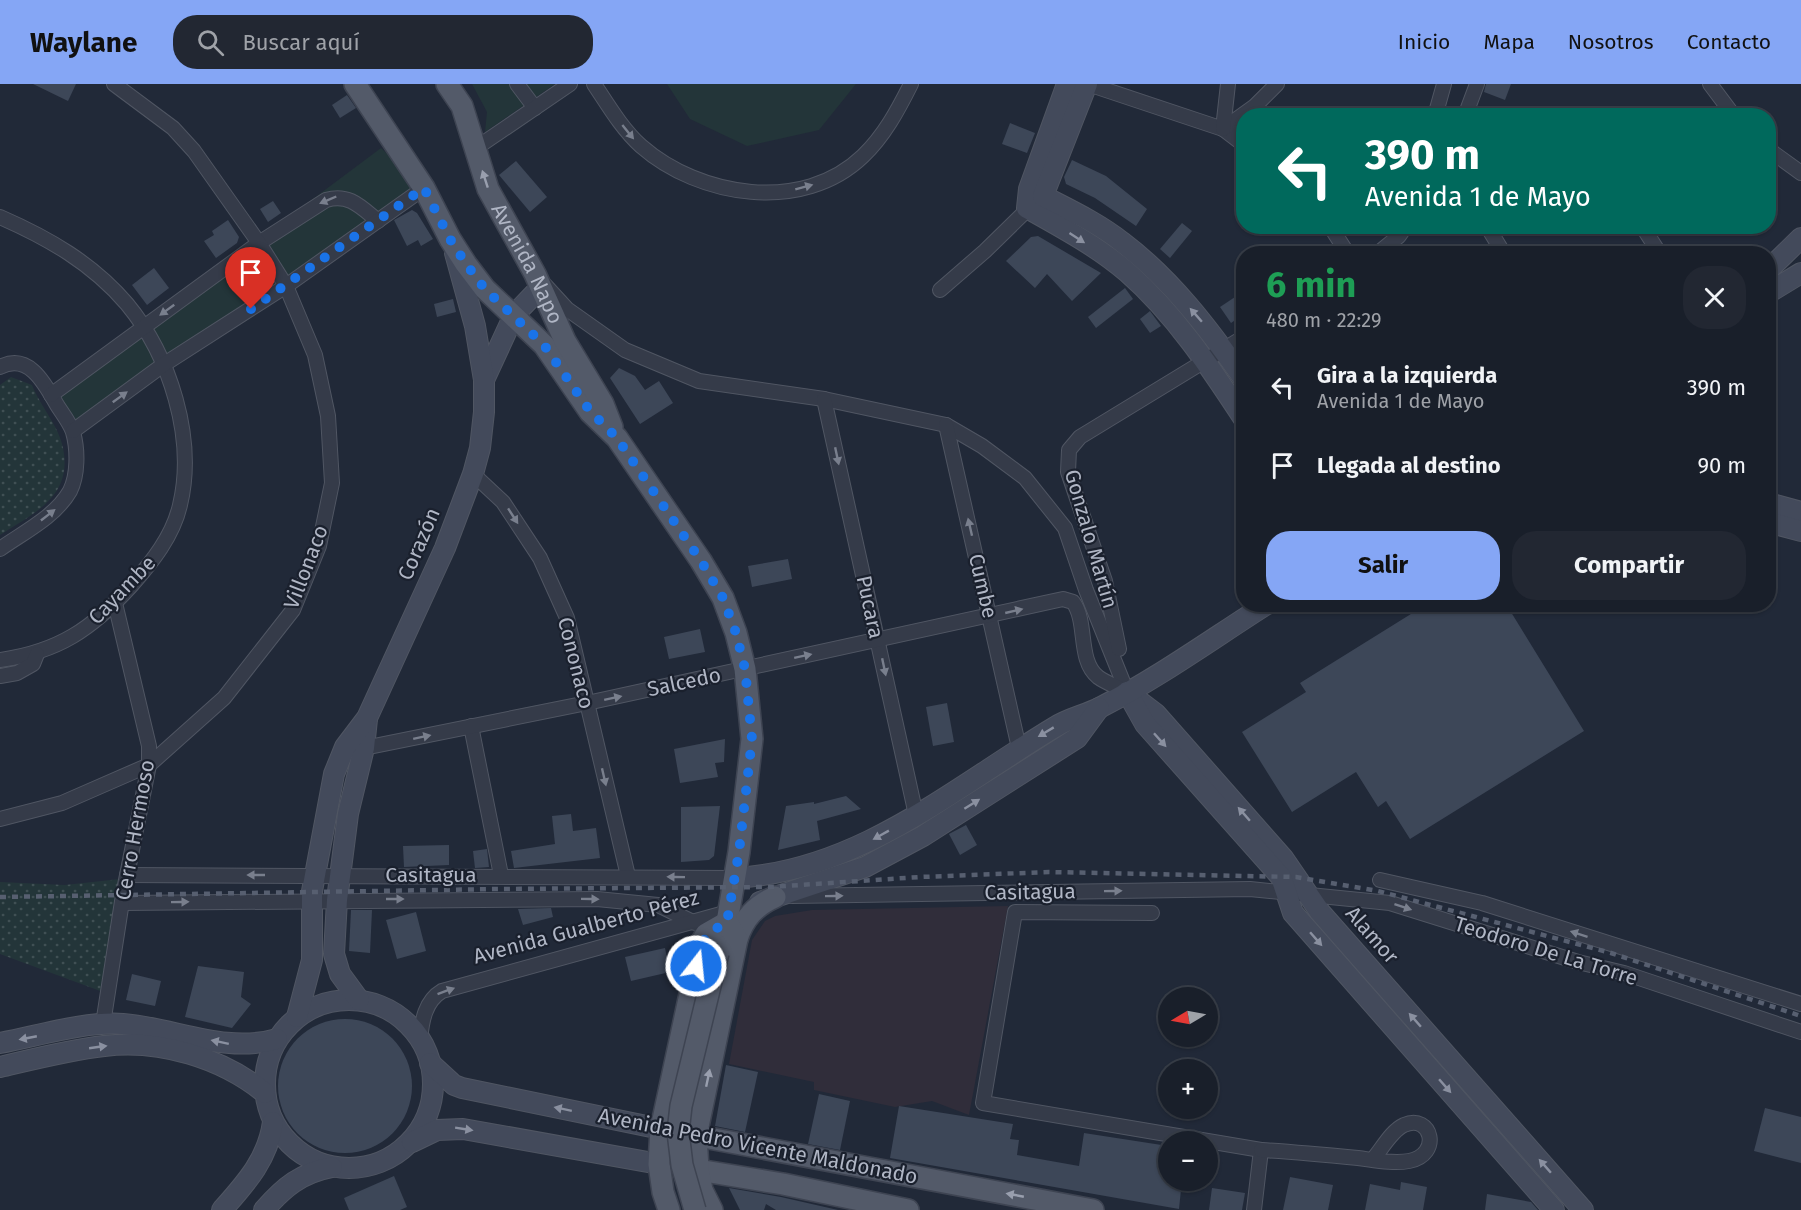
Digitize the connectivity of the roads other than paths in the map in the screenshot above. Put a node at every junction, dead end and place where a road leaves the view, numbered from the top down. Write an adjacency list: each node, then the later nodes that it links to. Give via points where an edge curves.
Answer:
1 (114, 84): 34 (street, Villonaco, via 174,128)
2 (355, 84): 26 (main road, Avenida Napo)
3 (447, 84): 23 (main road, Avenida Napo, via 462,106)
4 (517, 84): 15 (street)
5 (570, 84): 15 (street)
6 (594, 84): 7 (street, one-way to 7, via 628,133 679,172 708,184 758,193 784,192 813,184 862,157 898,110)
7 (911, 84)
8 (1066, 84): 27 (main road)
9 (1088, 84): 21 (street); 27 (main road)
10 (1228, 84): 21 (street)
11 (1277, 84): 16 (street)
12 (1444, 84): 17 (street)
13 (1477, 84): 18 (street)
14 (1710, 84): 19 (street)
15 (535, 108): 23 (street)
16 (1252, 108)
17 (1437, 108)
18 (1468, 108)
19 (1728, 108)
20 (1236, 120): 21 (street)
21 (1223, 129): 22 (street)
22 (1236, 139)
23 (476, 148): 38 (main road, Avenida Napo, one-way to 23, via 488,189)
24 (1776, 155): 25 (street)
25 (1801, 173)
26 (424, 188): 30 (street); 33 (main road, Avenida Napo)
27 (1036, 192): 28 (main road); 45 (main road, one-way to 27, via 1142,258 1083,216)
28 (1027, 208): 41 (street); 46 (main road, one-way to 46, via 1125,271)
29 (0, 217): 43 (street, Cayambe, via 68,251 126,303)
30 (378, 221): 34 (street, one-way to 34, via 351,200 339,196 326,200); 39 (street)
31 (1400, 234): 35 (street)
32 (1801, 238): 36 (main road)
33 (450, 239): 42 (main road, Avenida Napo, via 485,289); 50 (main road, Corazón, via 470,303)
34 (259, 243): 39 (street, Villonaco); 43 (street, one-way to 43)
35 (1387, 246)
36 (1776, 262)
37 (1801, 273): 40 (main road)
38 (538, 280): 42 (main road, Corazón); 52 (street, via 567,309 625,350 699,381); 56 (main road, Avenida Napo, via 565,341 603,404)
39 (286, 286): 47 (street); 79 (street, Villonaco, via 315,355 328,416 332,483 319,546 293,610 224,698)
40 (1776, 289)
41 (940, 290)
42 (514, 315): 50 (main road, Corazón); 56 (main road, Avenida Napo, via 544,345 590,411)
43 (143, 328): 47 (street, Cayambe); 51 (street)
44 (1236, 342): 45 (street, Gonzalo Martín)
45 (1224, 349): 46 (street, Gonzalo Martín); 49 (main road)
46 (1206, 362): 53 (main road); 72 (street, Gonzalo Martín, via 1080,437 1069,450 1068,472 1105,581)
47 (163, 365): 55 (street, one-way to 47); 64 (street, Cayambe, via 173,389 185,442 180,505 151,564)
48 (0, 367): 51 (street, via 10,363 28,366 38,373)
49 (1236, 367)
50 (484, 380): 57 (main road, Corazón, via 483,423)
51 (51, 394): 55 (street)
52 (824, 399): 54 (street); 67 (street, Pucara, one-way to 67)
53 (1236, 407)
54 (946, 424): 66 (street, Cumbe, one-way to 54); 72 (street, via 1025,478 1065,528)
55 (73, 431): 62 (street, one-way to 55, via 53,512 69,492 76,465)
56 (617, 438): 70 (main road, Avenida Napo, via 723,598)
57 (473, 474): 73 (street, Cononaco, one-way to 73, via 503,501 540,558 567,618); 75 (main road, Corazón, via 445,548)
58 (1776, 504): 59 (main road)
59 (1801, 512)
60 (1776, 524): 61 (main road)
61 (1801, 531)
62 (0, 549)
63 (1073, 602): 66 (street, Salcedo, one-way to 63, via 1063,599); 72 (street, Alamor, via 1079,610 1088,663 1097,676)
64 (116, 603): 68 (street, Cayambe, via 69,640); 79 (street, Cerro Hermoso, via 149,746)
65 (1254, 612): 72 (main road, Avenida Gualberto Pérez)
66 (990, 616): 67 (street, Salcedo); 78 (street, Cumbe)
67 (878, 640): 70 (street, Salcedo, one-way to 67); 80 (street, Pucara, one-way to 80)
68 (36, 654): 69 (street, Cayambe); 71 (street, via 33,664)
69 (0, 660)
70 (745, 669): 73 (street, Salcedo, one-way to 70); 87 (main road, Avenida Napo, via 752,739)
71 (0, 676)
72 (1127, 692): 74 (main road, Avenida Gualberto Pérez); 89 (main road, one-way to 89, via 1145,724 1281,877); 90 (main road, Alamor, one-way to 72, via 1283,858 1156,714)
73 (587, 703): 76 (street, Salcedo); 86 (street, Cononaco, one-way to 86)
74 (1099, 708): 78 (main road, Avenida Gualberto Pérez, one-way to 78, via 1067,719); 91 (main road, Avenida Gualberto Pérez, one-way to 74, via 865,867 923,836 1077,738)
75 (367, 718): 77 (main road, Corazón); 83 (main road, Corazón, via 345,747 334,774)
76 (471, 726): 77 (street, Salcedo, one-way to 76); 84 (street)
77 (364, 748): 85 (main road, Corazón, via 348,814)
78 (1019, 748): 80 (main road, Avenida Gualberto Pérez)
79 (149, 765): 81 (street, Villonaco, via 62,803); 82 (street, Cerro Hermoso)
80 (916, 815): 87 (main road, Avenida Gualberto Pérez, one-way to 87, via 858,848 806,867 768,876)
81 (0, 819)
82 (127, 875): 83 (street, Casitagua, one-way to 82); 94 (street, Cerro Hermoso)
83 (314, 875): 85 (street, Casitagua); 92 (main road, Corazón)
84 (501, 875): 85 (street, Casitagua); 86 (street, Casitagua)
85 (340, 876): 93 (main road, Corazón)
86 (628, 876): 87 (street, Casitagua, one-way to 86)
87 (735, 878): 97 (main road, Avenida Napo)
88 (1380, 880): 99 (street, one-way to 88, via 1482,903)
89 (1285, 891): 90 (street, Teodoro De La Torre); 91 (street, Casitagua, one-way to 89); 126 (main road, one-way to 126, via 1293,913)
90 (1306, 893): 102 (street, Teodoro De La Torre, one-way to 102, via 1390,903 1624,973); 127 (main road, Alamor, one-way to 90)
91 (775, 897): 97 (main road, Avenida Gualberto Pérez); 97 (main road)
92 (312, 900): 93 (street, Casitagua); 94 (street, Casitagua, one-way to 92); 100 (main road, Corazón, via 312,960)
93 (337, 900): 96 (street, Casitagua, one-way to 96, via 597,899 658,904); 98 (main road, Corazón, via 334,961)
94 (122, 903): 101 (street, Cerro Hermoso)
95 (1152, 913): 113 (street, via 1015,912 983,1103)
96 (694, 923): 97 (street, Avenida Gualberto Pérez); 104 (street, Avenida Gualberto Pérez, one-way to 96, via 425,1013 435,995 442,991)
97 (731, 924): 110 (main road, via 706,934 701,943); 111 (main road, Avenida Napo, one-way to 97); 121 (main road, bridge, via 718,953 681,1106 678,1132 682,1165)
98 (359, 1000): 100 (main road, via 326,1002); 104 (main road, via 399,1016)
99 (1801, 1004)
100 (297, 1017): 103 (main road)
101 (103, 1024): 103 (main road, one-way to 101, via 243,1046 142,1026); 105 (main road, one-way to 105)
102 (1801, 1032)
103 (277, 1038): 108 (main road, via 266,1064)
104 (420, 1039): 106 (main road)
105 (0, 1043)
106 (430, 1063): 110 (main road, Avenida Pedro Vicente Maldonado, one-way to 106, via 462,1088); 112 (main road, via 430,1106 420,1130)
107 (0, 1067): 108 (main road, one-way to 108, via 107,1046 154,1048 224,1066 243,1075)
108 (264, 1093): 109 (main road)
109 (273, 1122): 116 (main road, via 297,1151); 118 (main road, via 262,1161)
110 (661, 1129): 111 (main road, Avenida Pedro Vicente Maldonado); 115 (main road)
111 (696, 1136): 117 (main road, Avenida Napo); 124 (main road, Avenida Pedro Vicente Maldonado, one-way to 111)
112 (409, 1143): 115 (main road, Avenida Pedro Vicente Maldonado, one-way to 115, via 437,1130 463,1129); 116 (main road, via 374,1165)
113 (1261, 1150): 114 (street); 125 (street)
114 (1373, 1160)
115 (659, 1164): 117 (main road, Avenida Pedro Vicente Maldonado); 120 (main road)
116 (332, 1167): 119 (main road, via 293,1181)
117 (698, 1169): 122 (main road, Avenida Napo, via 702,1190); 123 (main road, Avenida Pedro Vicente Maldonado)
118 (226, 1209)
119 (264, 1210)
120 (669, 1210)
121 (695, 1210)
122 (712, 1210)
123 (908, 1210)
124 (1094, 1210)
125 (1254, 1210)
126 (1554, 1210)
127 (1583, 1210)

